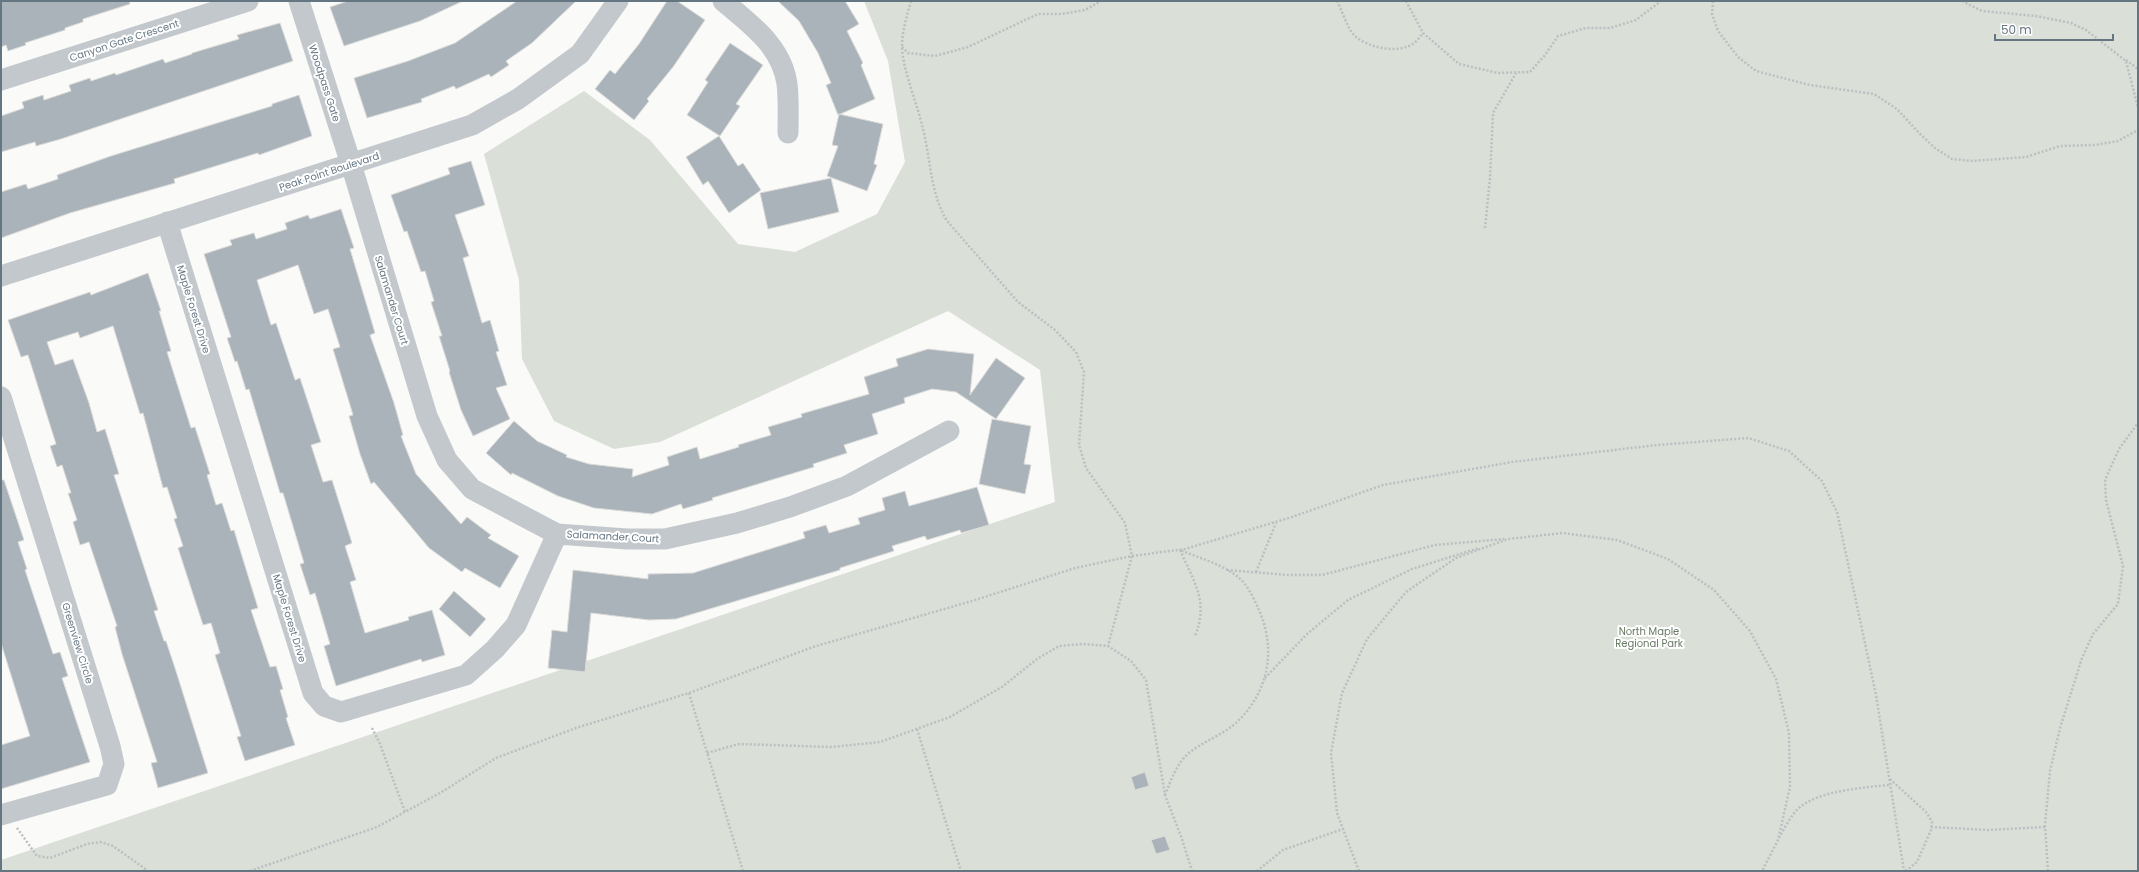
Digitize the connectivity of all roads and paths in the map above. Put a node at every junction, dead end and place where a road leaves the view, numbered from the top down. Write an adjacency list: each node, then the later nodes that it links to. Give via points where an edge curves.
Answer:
1 (248, 1): 17 (street, Canyon Gate Crescent)
2 (299, 1): 21 (street, Woodpass Gate)
3 (618, 1): 21 (street, Peak Point Boulevard, via 580,54 518,99 472,125)
4 (723, 1): 20 (street, via 762,33 781,62 786,83)
5 (911, 1): 13 (path)
6 (1102, 1): 13 (path, via 1085,10 1062,14 1038,14 968,48 935,56 908,53)
7 (1337, 1): 12 (path, via 1353,34 1364,42 1397,49 1410,46)
8 (1406, 1): 12 (path)
9 (1661, 1): 16 (path, via 1636,20 1610,28 1586,28 1558,36 1530,72)
10 (1713, 1): 19 (path, via 1712,14 1718,32 1738,57 1756,70 1810,85 1874,94 1897,109 1920,134 1952,158 1972,161 2026,158 2060,146 2084,146 2118,141)
11 (1962, 1): 14 (path, via 1982,11 2036,16 2071,23 2086,30)
12 (1423, 33): 16 (path, via 1459,64 1498,73)
13 (902, 47): 32 (path, via 924,131 934,195 940,210 1018,302 1056,330 1076,352 1084,372 1079,445 1086,468 1125,523)
14 (2123, 57): 15 (path); 18 (path, via 2128,65)
15 (2138, 69)
16 (1516, 72): 23 (path, via 1493,114)
17 (1, 80)
18 (2138, 108)
19 (2138, 130)
20 (788, 133)
21 (351, 164): 22 (street, Peak Point Boulevard); 29 (street, Salamander Court, via 427,416 448,460 472,489)
22 (167, 222): 24 (street, Peak Point Boulevard); 29 (street, Maple Forest Drive, via 313,693 324,706 341,712 466,675 495,649 516,625)
23 (1485, 228)
24 (1, 276)
25 (1, 397): 46 (street, Greenview Circle, via 114,764 107,785)
26 (2138, 423): 48 (path, via 2119,449 2105,480 2106,500 2123,566 2118,604 2093,634 2082,658 2060,728 2050,771)
27 (949, 431): 29 (street, Salamander Court, via 847,486 737,523 665,539)
28 (1276, 522): 31 (path); 34 (path); 42 (path, via 1383,485 1512,462 1657,445 1748,438 1789,451 1822,481 1837,512 1876,695)
29 (557, 534)
30 (1508, 539): 34 (path, via 1434,545 1322,575); 37 (path, via 1412,569 1348,600 1307,634); 49 (path, via 1456,558 1406,592 1367,639 1342,693 1331,753 1337,813); 50 (path, via 1562,533 1617,540 1668,559 1714,590 1750,631 1776,679 1789,733 1790,787)
31 (1180, 550): 32 (path); 33 (path); 35 (path, via 1200,595 1202,621)
32 (1132, 556): 36 (path); 38 (path, via 1075,568 813,647)
33 (1225, 570): 34 (path); 37 (path, via 1238,578 1254,598 1264,621 1269,656)
34 (1256, 572)
35 (1196, 636)
36 (1108, 646): 40 (path, via 1059,646 1037,659 1002,687 950,717); 44 (path, via 1131,661 1146,680)
37 (1264, 679): 44 (path, via 1260,692 1239,720 1189,754 1175,771)
38 (689, 693): 41 (path); 45 (path, via 576,728 496,758)
39 (372, 728): 45 (path)
40 (917, 729): 41 (path, via 880,742 864,744 832,747 739,744); 54 (path)
41 (707, 753): 53 (path)
42 (1889, 778): 43 (path); 47 (path, via 1927,813 1932,822)
43 (1890, 786): 50 (path, via 1865,787 1823,795 1797,809); 59 (path)
44 (1165, 795): 55 (path)
45 (405, 812): 52 (path, via 377,827)
46 (8, 820): 51 (path, via 37,856 50,858 87,844 101,842 113,846)
47 (1931, 827): 48 (path, via 1988,830); 59 (path, via 1917,862)
48 (2045, 827): 60 (path)
49 (1343, 830): 56 (path, via 1283,850); 57 (path)
50 (1778, 840): 58 (path)
51 (148, 871)
52 (250, 871)
53 (744, 871)
54 (961, 871)
55 (1192, 871)
56 (1257, 871)
57 (1359, 871)
58 (1762, 871)
59 (1905, 871)
60 (2048, 871)

